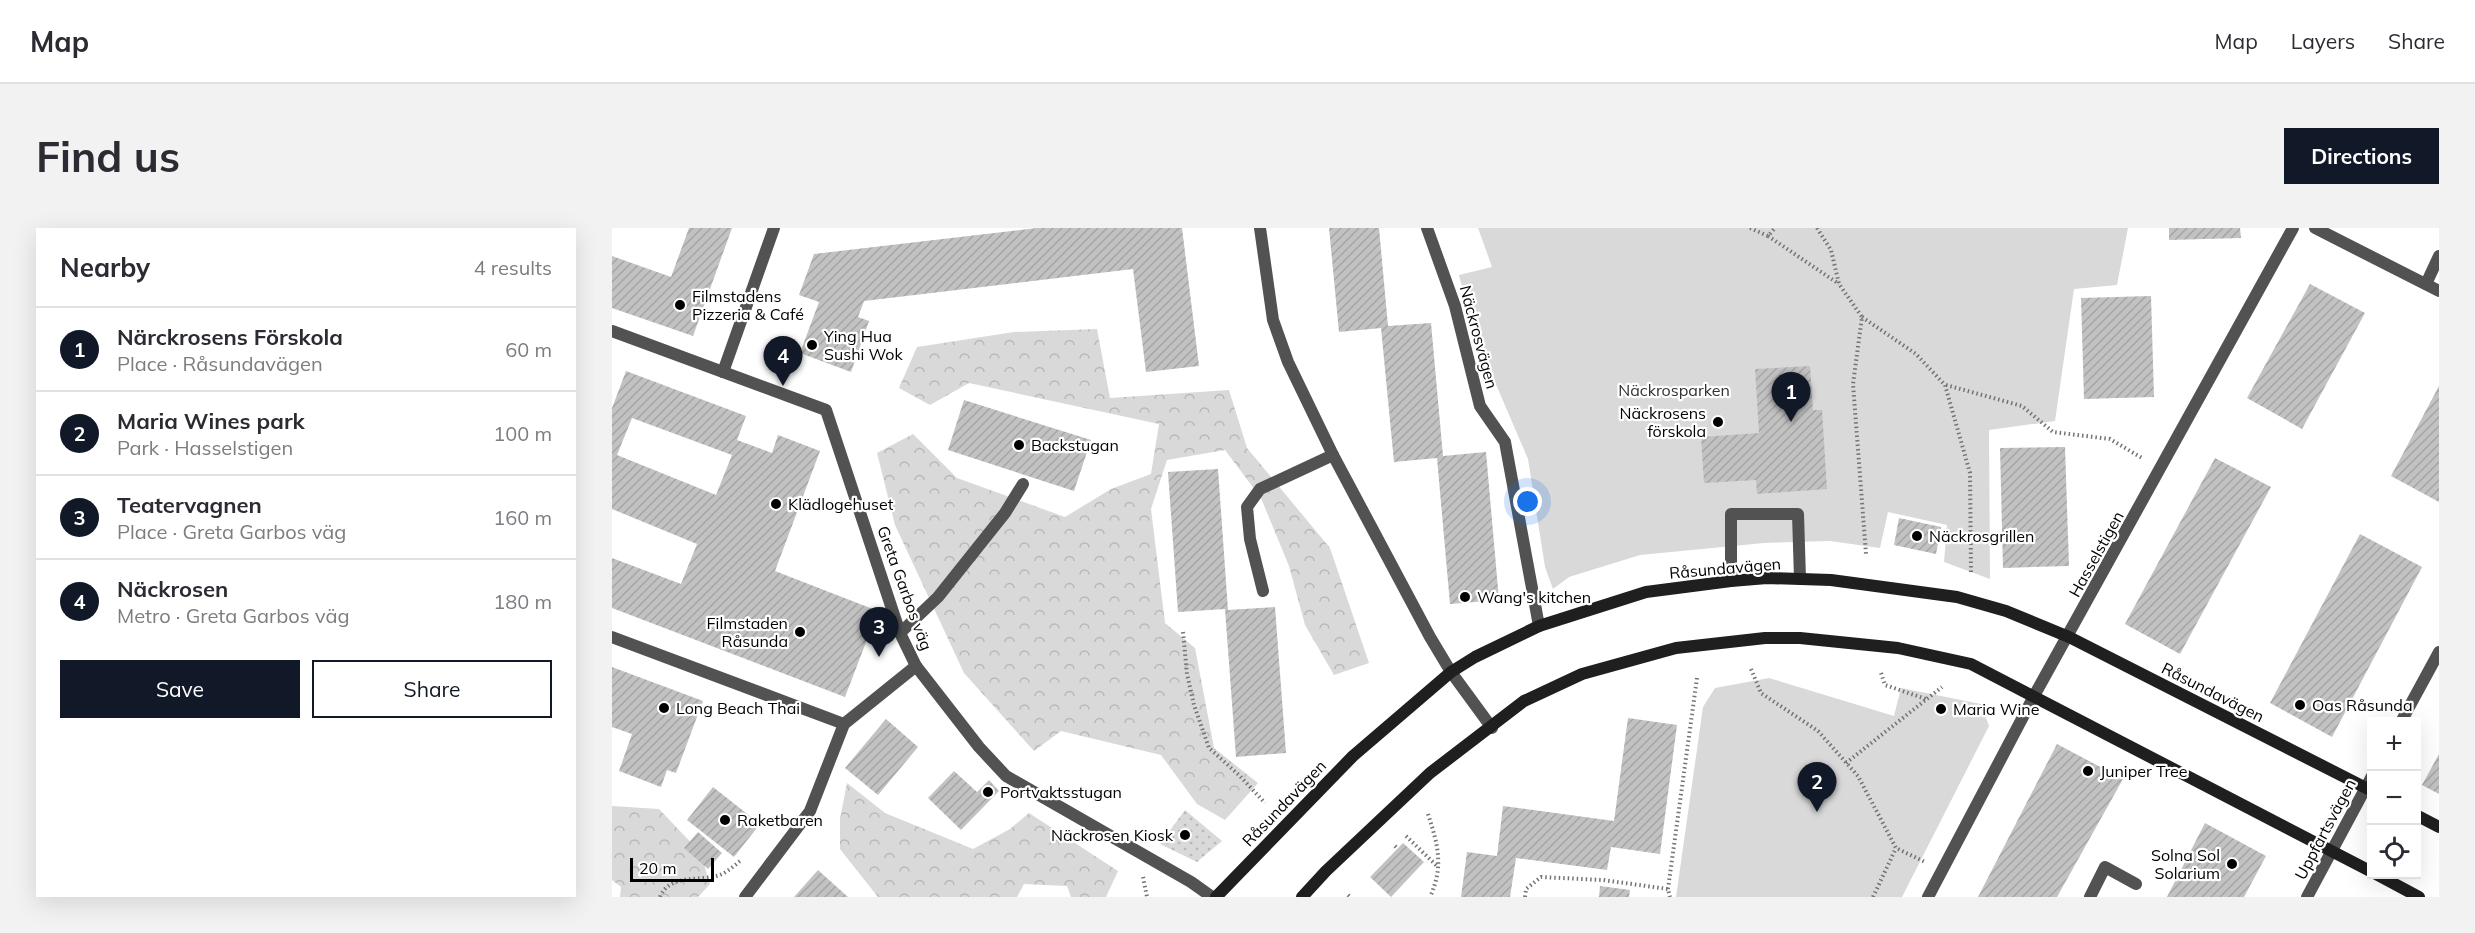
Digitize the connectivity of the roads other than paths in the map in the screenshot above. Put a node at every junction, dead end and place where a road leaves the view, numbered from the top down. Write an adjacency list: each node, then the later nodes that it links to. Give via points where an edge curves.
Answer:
1 (774, 228): 10 (street)
2 (1260, 228): 11 (street, via 1273,320 1288,362)
3 (1427, 228): 16 (street, Näckrosvägen, via 1455,306 1480,406 1505,442)
4 (2294, 228): 19 (street, Hasselstigen)
5 (2316, 228): 7 (street)
6 (2439, 256): 7 (street)
7 (2426, 284): 8 (street)
8 (2439, 291)
9 (612, 331): 10 (street, Greta Garbos väg)
10 (723, 372): 17 (street, Greta Garbos väg, via 826,410)
11 (1334, 455): 15 (street, via 1260,489 1247,507 1250,539); 22 (street)
12 (1023, 484): 17 (street, via 1005,513 938,597)
13 (1800, 579): 14 (street, Råsundavägen); 14 (street, via 1798,514 1731,514); 19 (street, Råsundavägen, via 1958,597 2007,611)
14 (1731, 581): 16 (street, Råsundavägen, via 1646,592)
15 (1263, 591)
16 (1539, 626): 22 (street, Råsundavägen)
17 (900, 633): 21 (street, Greta Garbos väg)
18 (612, 637): 25 (street)
19 (2069, 637): 23 (street, Hasselstigen); 27 (street, Råsundavägen)
20 (2439, 652): 24 (street)
21 (916, 666): 25 (street); 36 (street, Greta Garbos väg, via 1006,776)
22 (1451, 672): 26 (street); 36 (street, Råsundavägen, via 1353,756)
23 (2034, 696): 26 (street, via 1971,664 1898,648 1800,638 1748,639 1676,648 1582,674 1524,701); 31 (street); 38 (street, Hasselstigen)
24 (2404, 717)
25 (844, 724): 35 (street, via 810,811)
26 (1492, 728): 37 (street, via 1430,773)
27 (2367, 784)
28 (2367, 789): 31 (street, Uppfartsvägen)
29 (2421, 817): 30 (street)
30 (2439, 826)
31 (2332, 852): 32 (street); 40 (street, Uppfartsvägen)
32 (2367, 870)
33 (2385, 879): 41 (street)
34 (2136, 884): 39 (street, via 2105,867)
35 (745, 897)
36 (1214, 897)
37 (1302, 897)
38 (1928, 897)
39 (2090, 897)
40 (2307, 897)
41 (2419, 897)

